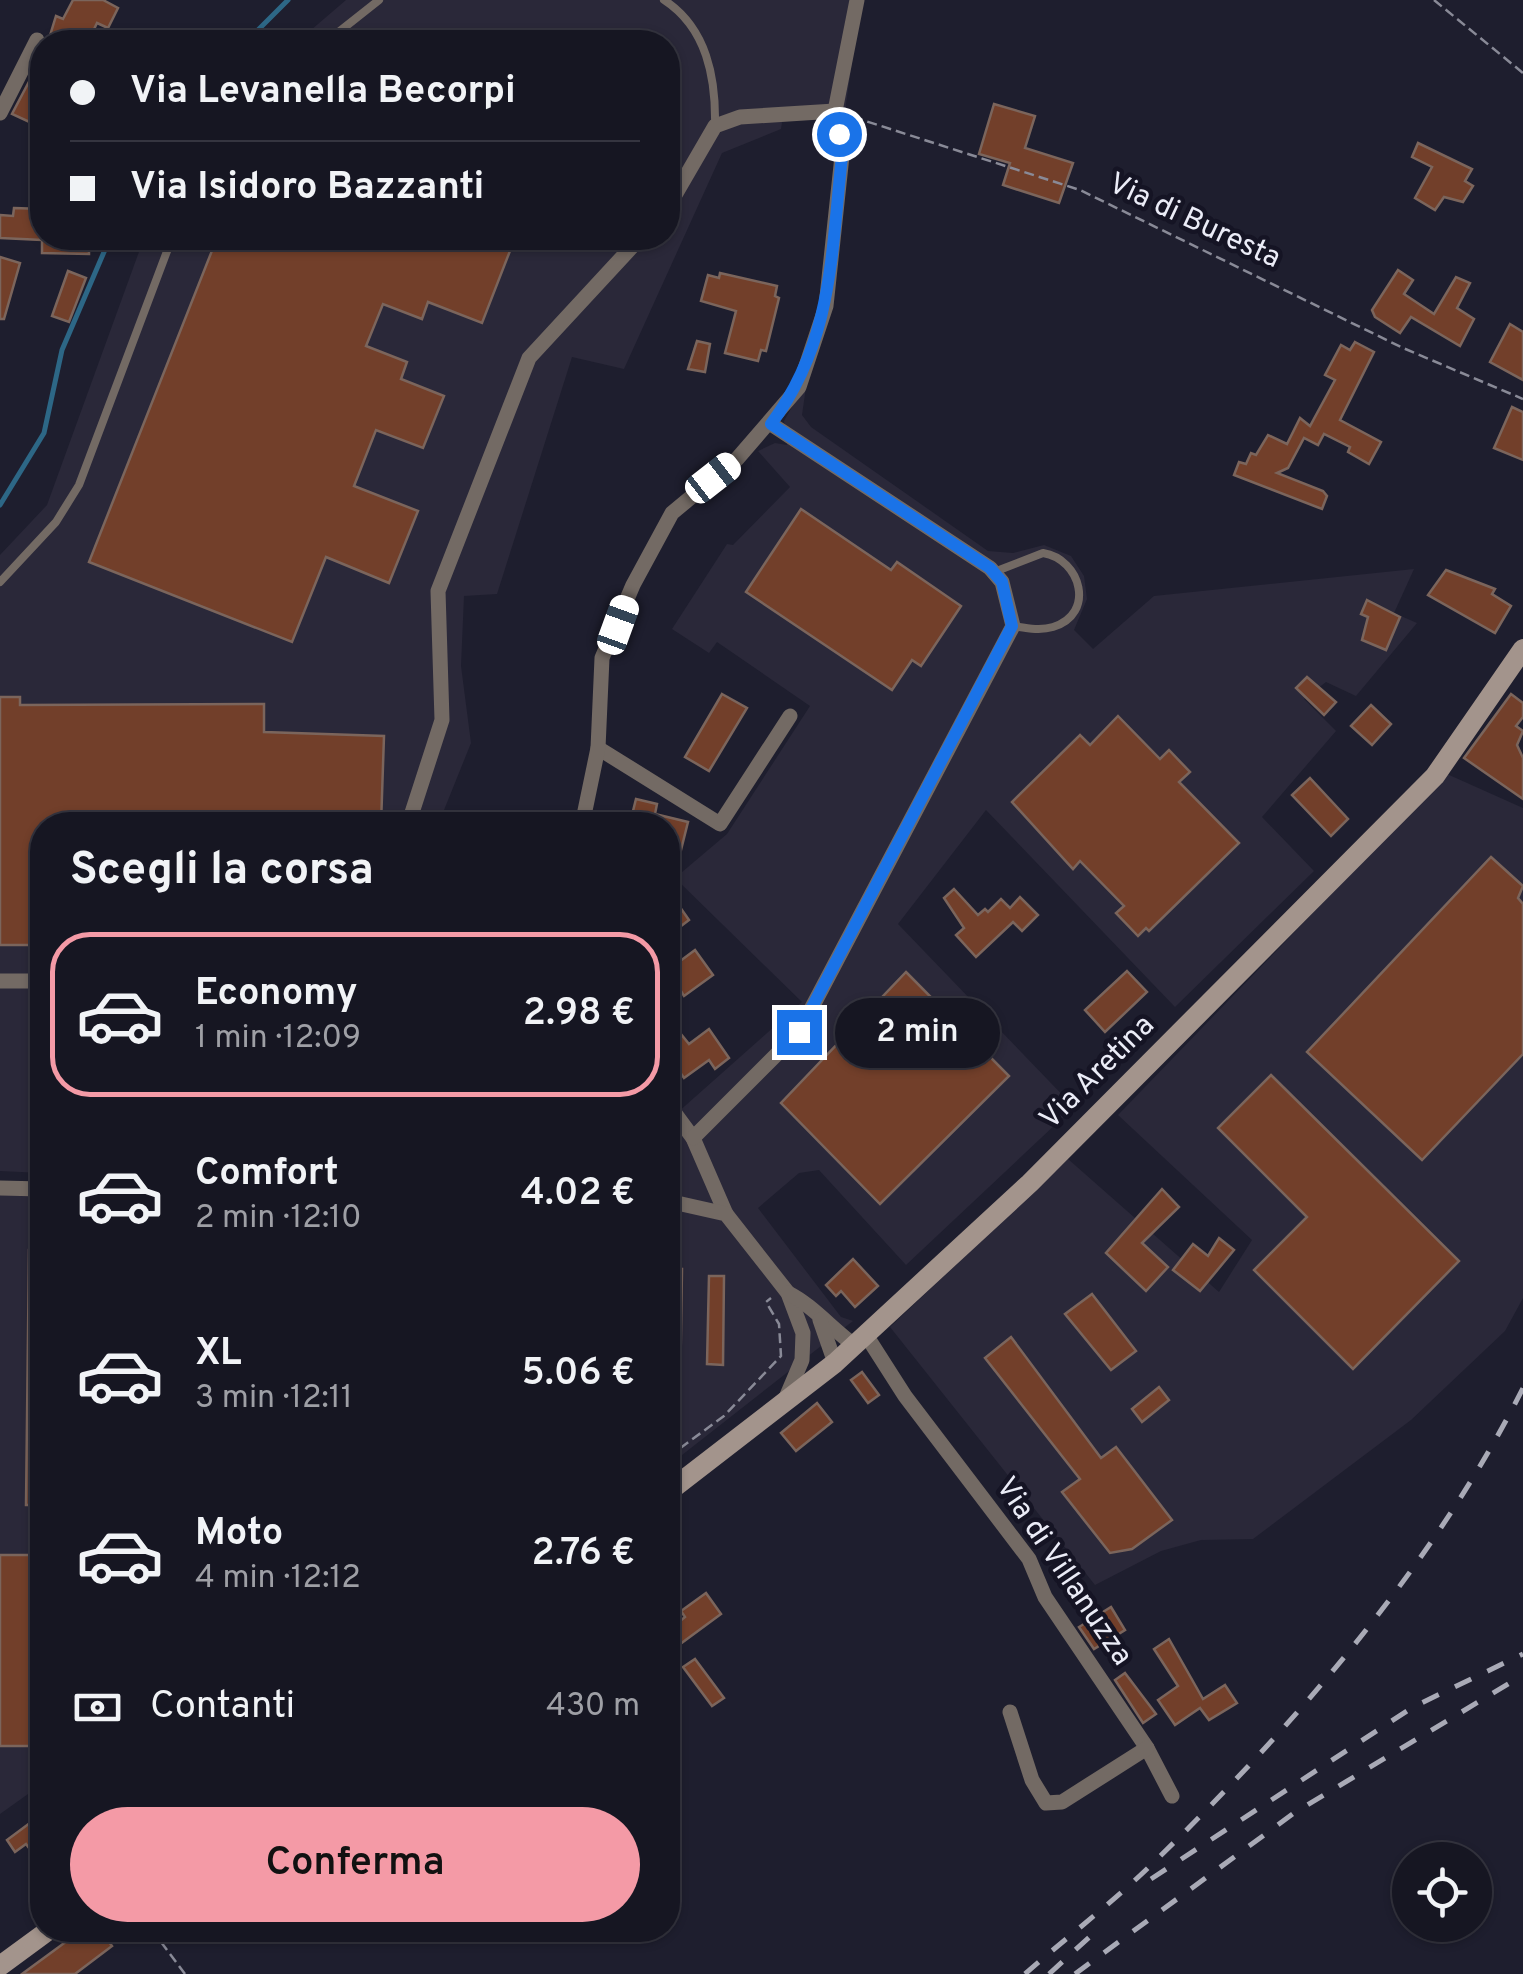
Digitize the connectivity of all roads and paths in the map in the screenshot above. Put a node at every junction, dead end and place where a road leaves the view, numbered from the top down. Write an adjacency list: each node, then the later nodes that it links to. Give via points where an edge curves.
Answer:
1 (379, 0): 5 (lane)
2 (664, 0): 10 (lane, via 704,44)
3 (856, 0): 8 (street)
4 (1434, 0): 7 (path)
5 (341, 30)
6 (30, 52): 9 (street)
7 (1523, 73)
8 (835, 111): 10 (street, via 740,117); 14 (path, Via di Buresta, via 1080,190 1403,348); 15 (street, via 842,156 826,306 798,387)
9 (0, 114)
10 (715, 126): 11 (street)
11 (680, 186)
12 (168, 250): 17 (lane, via 80,485 56,522)
13 (629, 250): 22 (street, via 529,358 438,591 442,720)
14 (1523, 399)
15 (771, 424): 16 (street); 21 (street, via 672,514 634,585 602,658)
16 (994, 573): 18 (street); 18 (lane, via 1043,553 1062,558 1079,583 1078,602 1059,625)
17 (0, 582)
18 (1012, 626): 27 (street, via 810,1015)
19 (1523, 649): 35 (street, Via Aretina, via 1435,776 1378,837 1030,1183)
20 (790, 716): 21 (street, via 720,824)
21 (598, 748): 23 (street)
22 (412, 812)
23 (585, 812)
24 (0, 981): 25 (street)
25 (30, 981)
26 (680, 1120): 27 (street)
27 (693, 1138): 31 (street)
28 (0, 1188): 29 (street)
29 (30, 1189)
30 (680, 1204): 31 (street)
31 (726, 1214): 32 (street)
32 (786, 1291): 33 (street); 34 (street); 38 (path, via 766,1302 782,1342 773,1369)
33 (820, 1320): 35 (street); 36 (street)
34 (803, 1334): 36 (street); 37 (street, via 802,1360)
35 (860, 1340): 36 (street, Via Aretina); 41 (street, Via di Villanuzza, via 1029,1559 1045,1598)
36 (836, 1363): 37 (street, Via Aretina)
37 (781, 1408): 39 (street, Via Aretina)
38 (680, 1449)
39 (680, 1483)
40 (1010, 1712): 41 (street, via 1014,1736 1046,1803 1062,1802)
41 (1146, 1748): 42 (street, Via di Villanuzza)
42 (1172, 1796)
43 (33, 1942): 45 (street)
44 (161, 1942): 46 (path)
45 (0, 1966)
46 (185, 1974)

